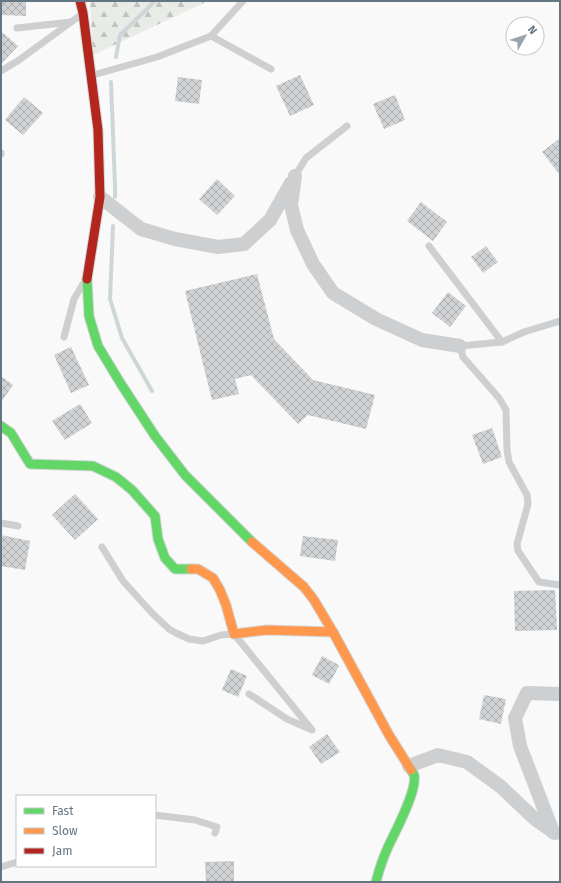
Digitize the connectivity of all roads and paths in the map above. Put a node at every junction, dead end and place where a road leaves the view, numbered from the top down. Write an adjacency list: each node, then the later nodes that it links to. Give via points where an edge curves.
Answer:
1 (80, 1): 3 (street)
2 (243, 1): 6 (lane)
3 (83, 13): 4 (lane); 9 (street)
4 (72, 22): 5 (lane); 8 (lane)
5 (17, 28)
6 (211, 36): 7 (lane); 9 (lane, via 157,57)
7 (271, 69)
8 (1, 71)
9 (91, 76): 12 (street, via 98,130)
10 (347, 126): 11 (lane, via 306,158)
11 (295, 176): 12 (street, via 270,220 244,244 218,247 141,229); 18 (street, via 291,205 297,230 313,264 333,293 376,319 422,340)
12 (100, 197): 14 (street)
13 (429, 246): 17 (lane)
14 (87, 277): 16 (lane, via 74,299); 24 (street, via 89,316 98,346 155,436 185,475 249,540 304,587)
15 (560, 321): 17 (lane)
16 (64, 337)
17 (502, 342): 18 (lane)
18 (460, 346): 23 (lane, via 464,357 506,410 508,456 527,495 528,504 517,544 518,551 539,582)
19 (1, 426): 25 (street, via 11,433 30,464 93,466 116,477 132,490 155,516 158,539 165,558 174,569 198,569 213,578 226,605)
20 (1, 523): 21 (lane)
21 (18, 526)
22 (102, 547): 25 (lane, via 123,581 153,614 176,633 203,641)
23 (560, 585)
24 (333, 632): 25 (street, via 267,630); 28 (street)
25 (234, 634): 26 (lane, via 312,730 287,719)
26 (249, 694)
27 (560, 694): 31 (street, via 527,693 515,718 520,746)
28 (409, 766): 31 (street, via 438,755 467,762 500,786 535,819); 34 (street, via 414,775 410,801 387,850)
29 (156, 814): 30 (lane, via 195,820 217,827)
30 (215, 833)
31 (557, 834)
32 (16, 862): 33 (lane)
33 (1, 867)
34 (376, 882)

